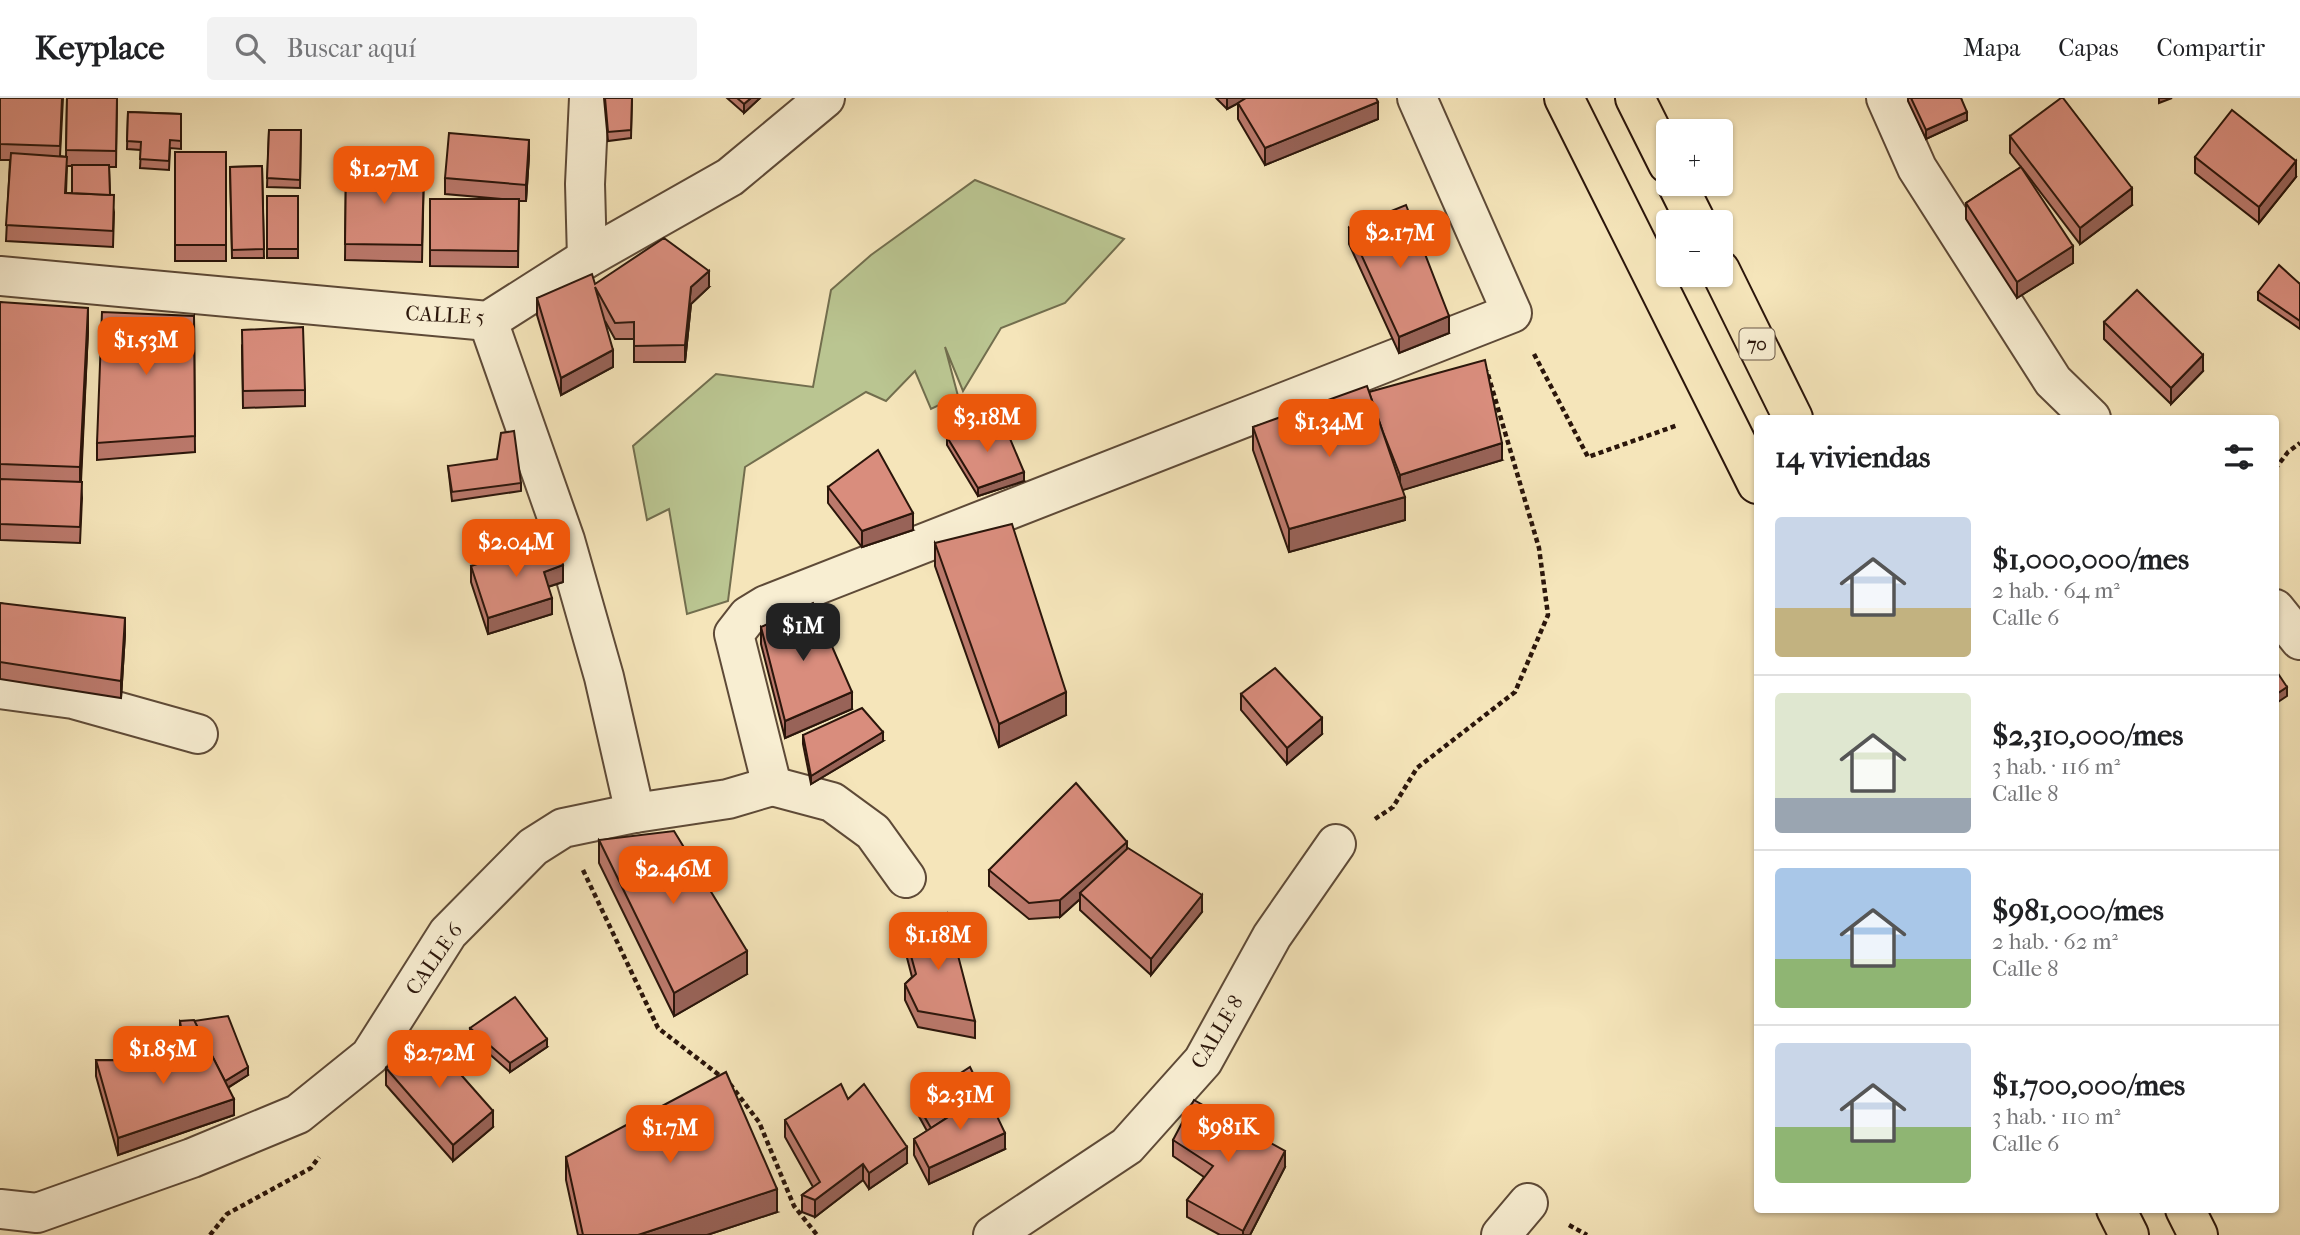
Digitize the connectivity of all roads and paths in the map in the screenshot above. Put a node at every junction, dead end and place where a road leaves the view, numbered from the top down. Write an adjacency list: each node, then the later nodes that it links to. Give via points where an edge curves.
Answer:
1 (589, 98): 8 (street)
2 (825, 98): 8 (street, CALLE 5, via 730,177)
3 (1417, 98): 11 (street)
4 (1564, 98): 14 (main road)
5 (1635, 98): 7 (main road)
6 (1886, 98): 16 (street, via 1917,168 2053,381)
7 (1656, 140)
8 (587, 258): 12 (street, CALLE 5)
9 (0, 276): 12 (street, CALLE 5)
10 (1728, 287): 15 (main road, 70)
11 (1512, 313): 13 (street); 14 (path, via 1588,457)
12 (488, 321): 25 (street, via 565,540 604,677)
13 (1474, 327): 24 (street, via 766,605 748,616 734,634); 27 (path, via 1539,548 1548,615 1515,692 1418,768 1393,807)
14 (1720, 409): 19 (main road)
15 (1792, 415)
16 (2088, 415)
17 (2300, 443): 18 (path)
18 (2279, 464)
19 (1754, 478)
20 (2279, 614): 21 (street)
21 (2300, 640)
22 (0, 689): 23 (street, via 74,699)
23 (198, 734)
24 (772, 786): 25 (street, CALLE 6, via 728,799); 28 (street, via 832,802 873,832)
25 (635, 813): 26 (street, CALLE 6)
26 (563, 828): 30 (street, CALLE 6, via 533,847 448,933 370,1056 298,1114 192,1158 37,1213); 33 (path, via 658,1028 733,1086 759,1122 794,1206)
27 (1336, 844): 34 (street, CALLE 8, via 1272,936 1203,1061 1127,1146)
28 (906, 878)
29 (1528, 1203): 35 (street)
30 (0, 1209)
31 (2118, 1213): 36 (main road)
32 (2187, 1213): 37 (main road)
33 (817, 1235)
34 (993, 1235)
35 (1501, 1235)
36 (2129, 1235)
37 (2197, 1235)

